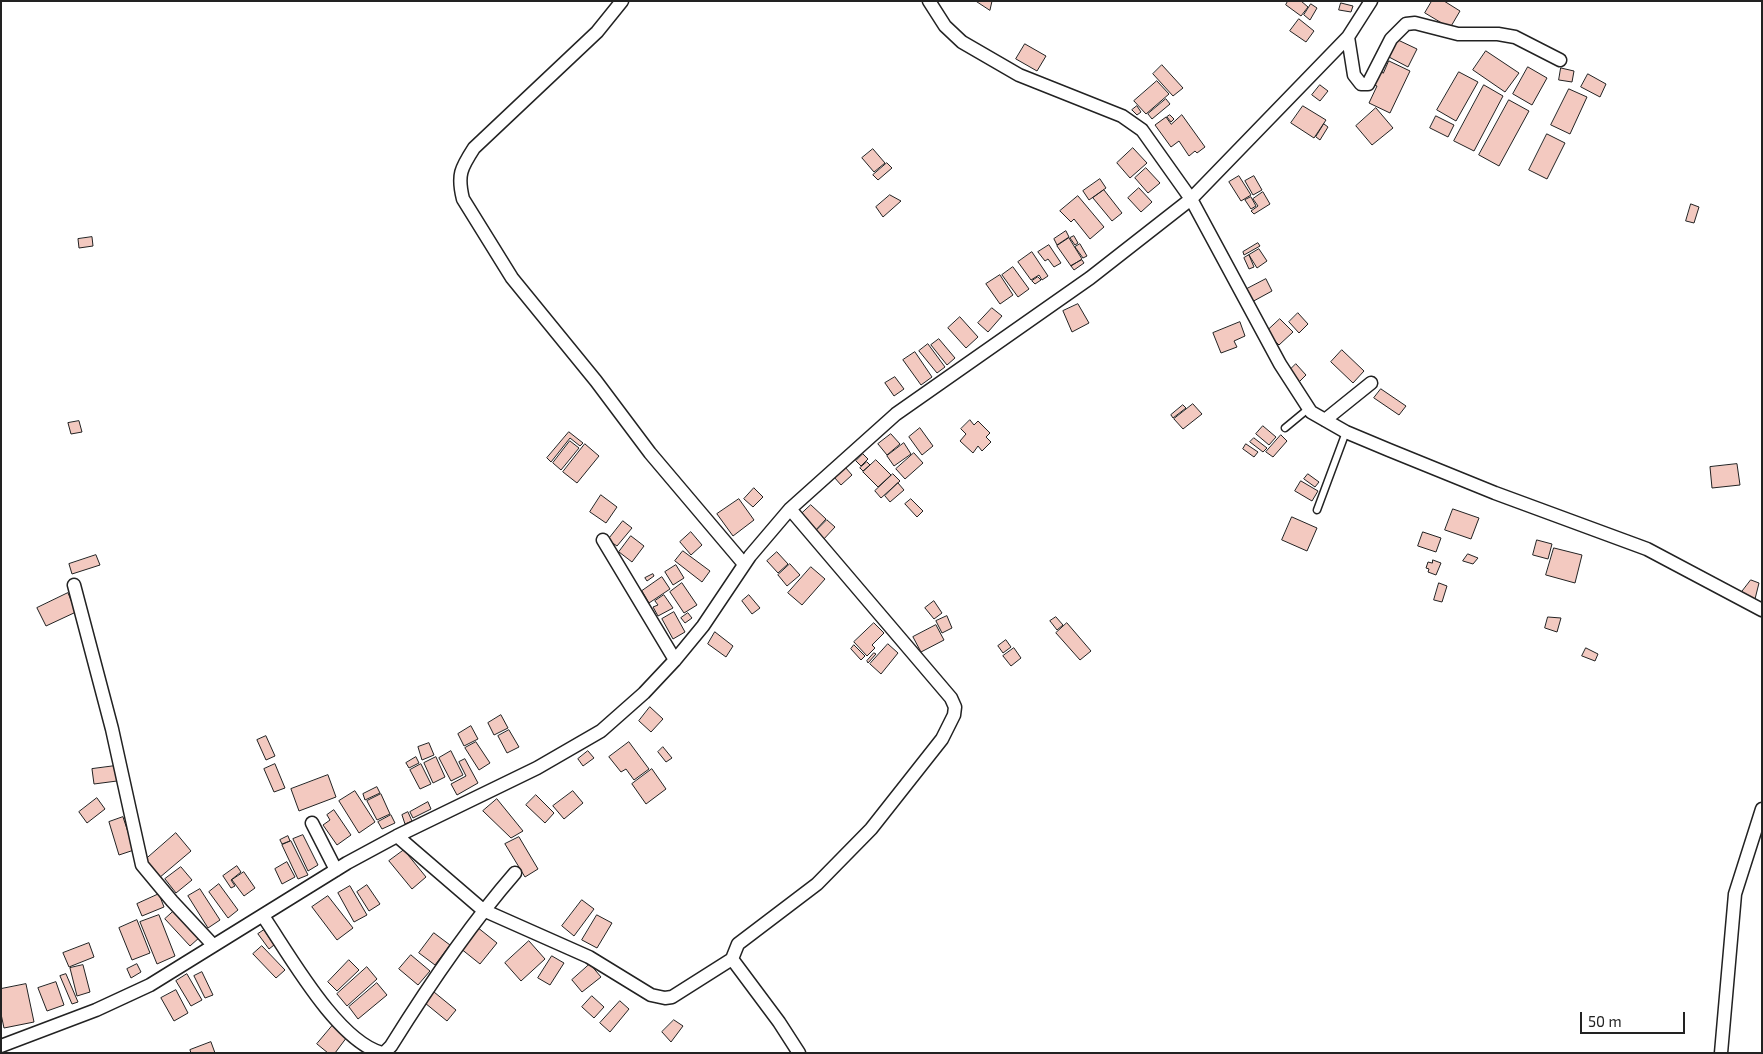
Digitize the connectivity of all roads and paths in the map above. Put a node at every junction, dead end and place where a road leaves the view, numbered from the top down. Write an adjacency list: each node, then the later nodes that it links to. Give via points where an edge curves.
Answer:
1 (622, 1): 15 (street, via 597,32 474,148 461,168 459,184 463,199 512,278 650,453)
2 (929, 1): 6 (street, via 953,36 994,62 1132,122 1150,140)
3 (1371, 1): 4 (street)
4 (1348, 37): 5 (street, via 1354,74 1361,84 1368,84 1371,80 1391,39 1406,24 1415,23 1458,34 1516,37); 6 (street)
5 (1560, 60)
6 (1191, 199): 8 (street, via 1280,364); 12 (street, via 1090,278 896,414)
7 (1371, 383): 9 (street)
8 (1308, 409): 9 (street); 10 (lane)
9 (1325, 420): 11 (street)
10 (1286, 428)
11 (1346, 432): 13 (lane); 17 (street, via 1495,493 1639,546)
12 (790, 509): 15 (street); 27 (street, via 951,698 955,711 942,739 871,828 817,884 738,944)
13 (1318, 510)
14 (603, 540): 18 (street)
15 (744, 564): 18 (street, via 703,626)
16 (74, 585): 26 (street, via 112,729 142,865)
17 (1762, 610)
18 (675, 660): 21 (street, via 644,693 600,731 537,768)
19 (1762, 809): 31 (street, via 1735,894)
20 (312, 823): 22 (street)
21 (397, 836): 22 (street); 24 (street)
22 (336, 870): 25 (street)
23 (515, 873): 24 (street)
24 (483, 910): 27 (street, via 589,957 659,998 672,997); 29 (street, via 440,968)
25 (263, 916): 26 (street); 29 (street, via 346,1032 375,1051)
26 (214, 945): 28 (street, via 150,985 96,1010)
27 (732, 959): 30 (street)
28 (1, 1046)
29 (387, 1052)
30 (799, 1053)
31 (1721, 1053)

